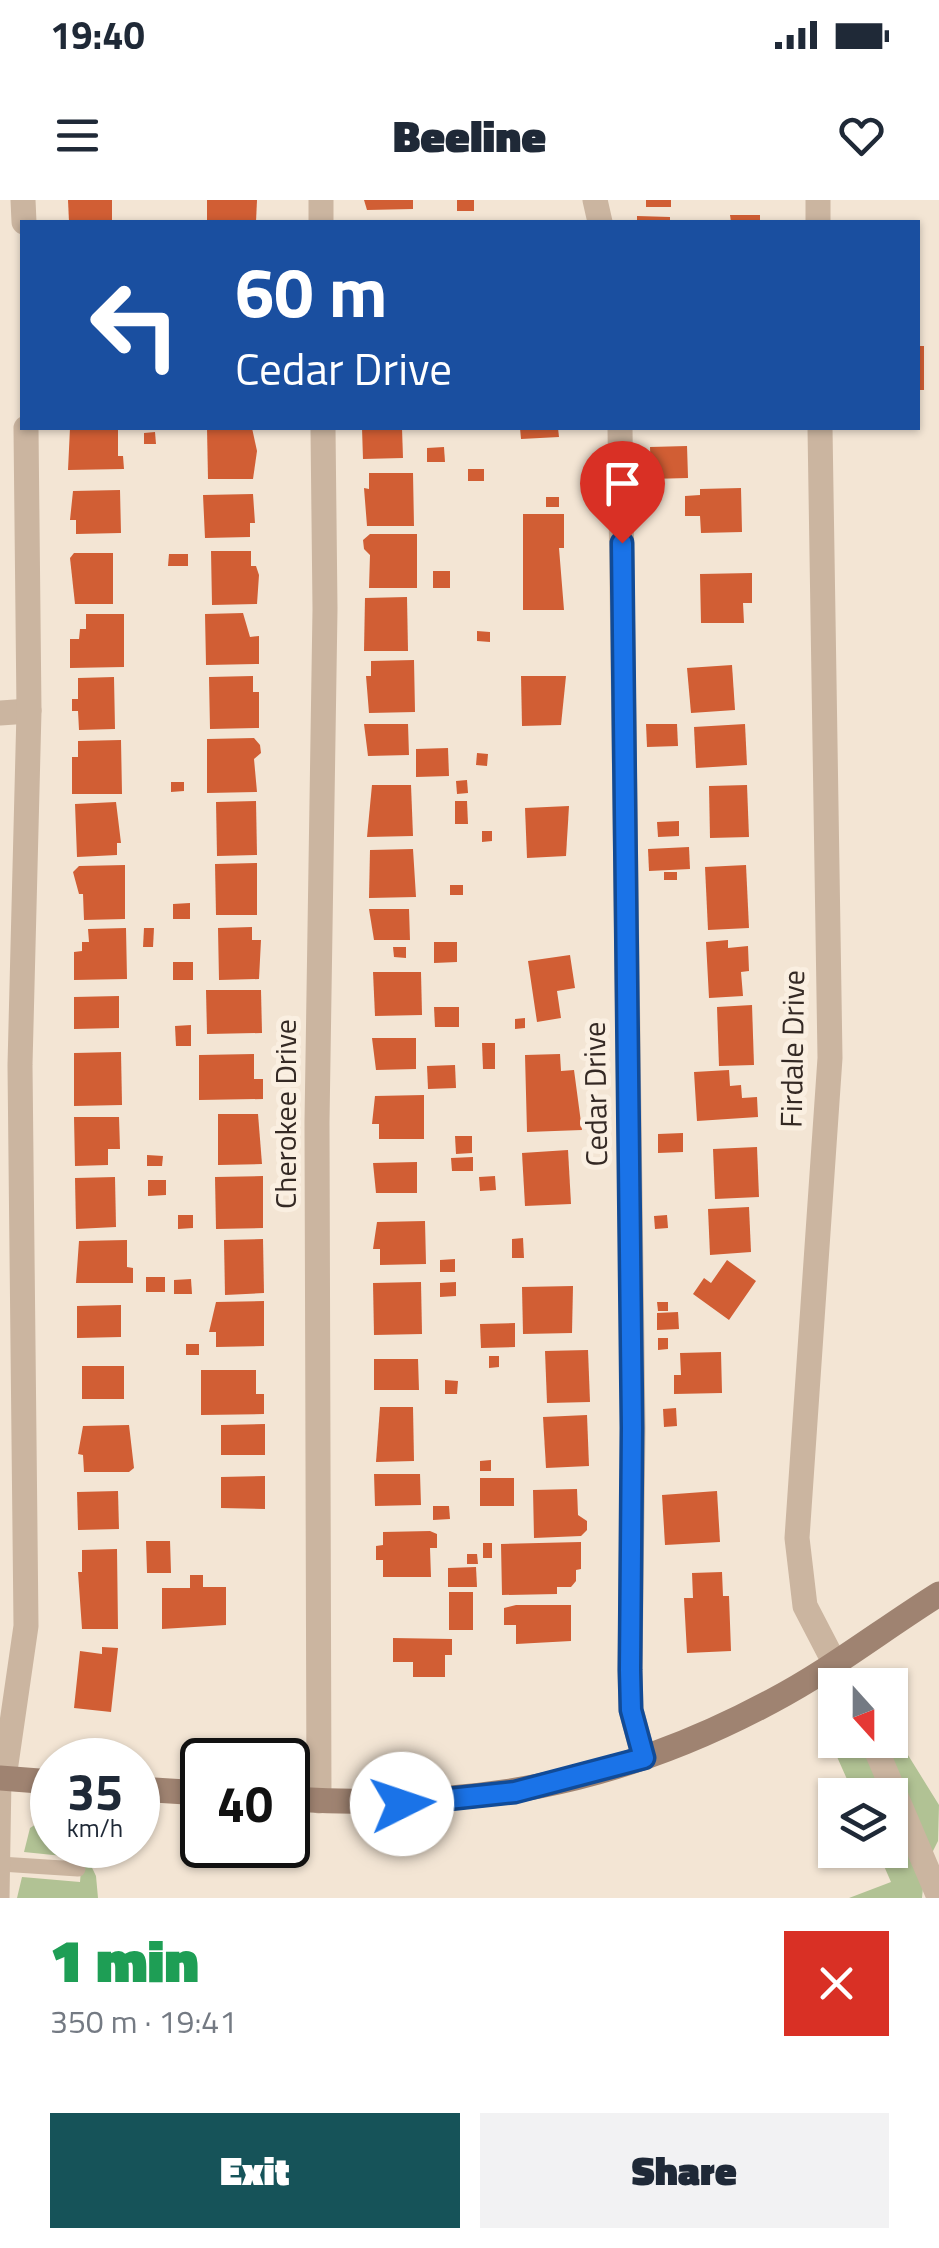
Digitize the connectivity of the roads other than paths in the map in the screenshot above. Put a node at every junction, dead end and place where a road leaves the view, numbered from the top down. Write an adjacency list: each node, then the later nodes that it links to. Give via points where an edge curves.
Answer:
1 (26, 430): 5 (street)
2 (323, 430): 16 (street, Cherokee Drive)
3 (620, 430): 11 (street, Cedar Drive, via 630,1670 631,1710)
4 (820, 430): 8 (street, Firdale Drive, via 830,1058 797,1538 806,1606)
5 (28, 711): 6 (street); 13 (street, via 20,1065 26,1626)
6 (0, 712)
7 (939, 1594): 9 (street)
8 (838, 1668)
9 (848, 1668)
10 (818, 1684): 11 (street)
11 (644, 1758): 16 (street, via 558,1783 459,1800)
12 (880, 1758): 19 (street)
13 (2, 1778): 14 (street); 17 (lane)
14 (30, 1780)
15 (310, 1799): 16 (street)
16 (318, 1800)
17 (1, 1864): 18 (lane); 20 (lane)
18 (78, 1869)
19 (939, 1897)
20 (2, 1898)

